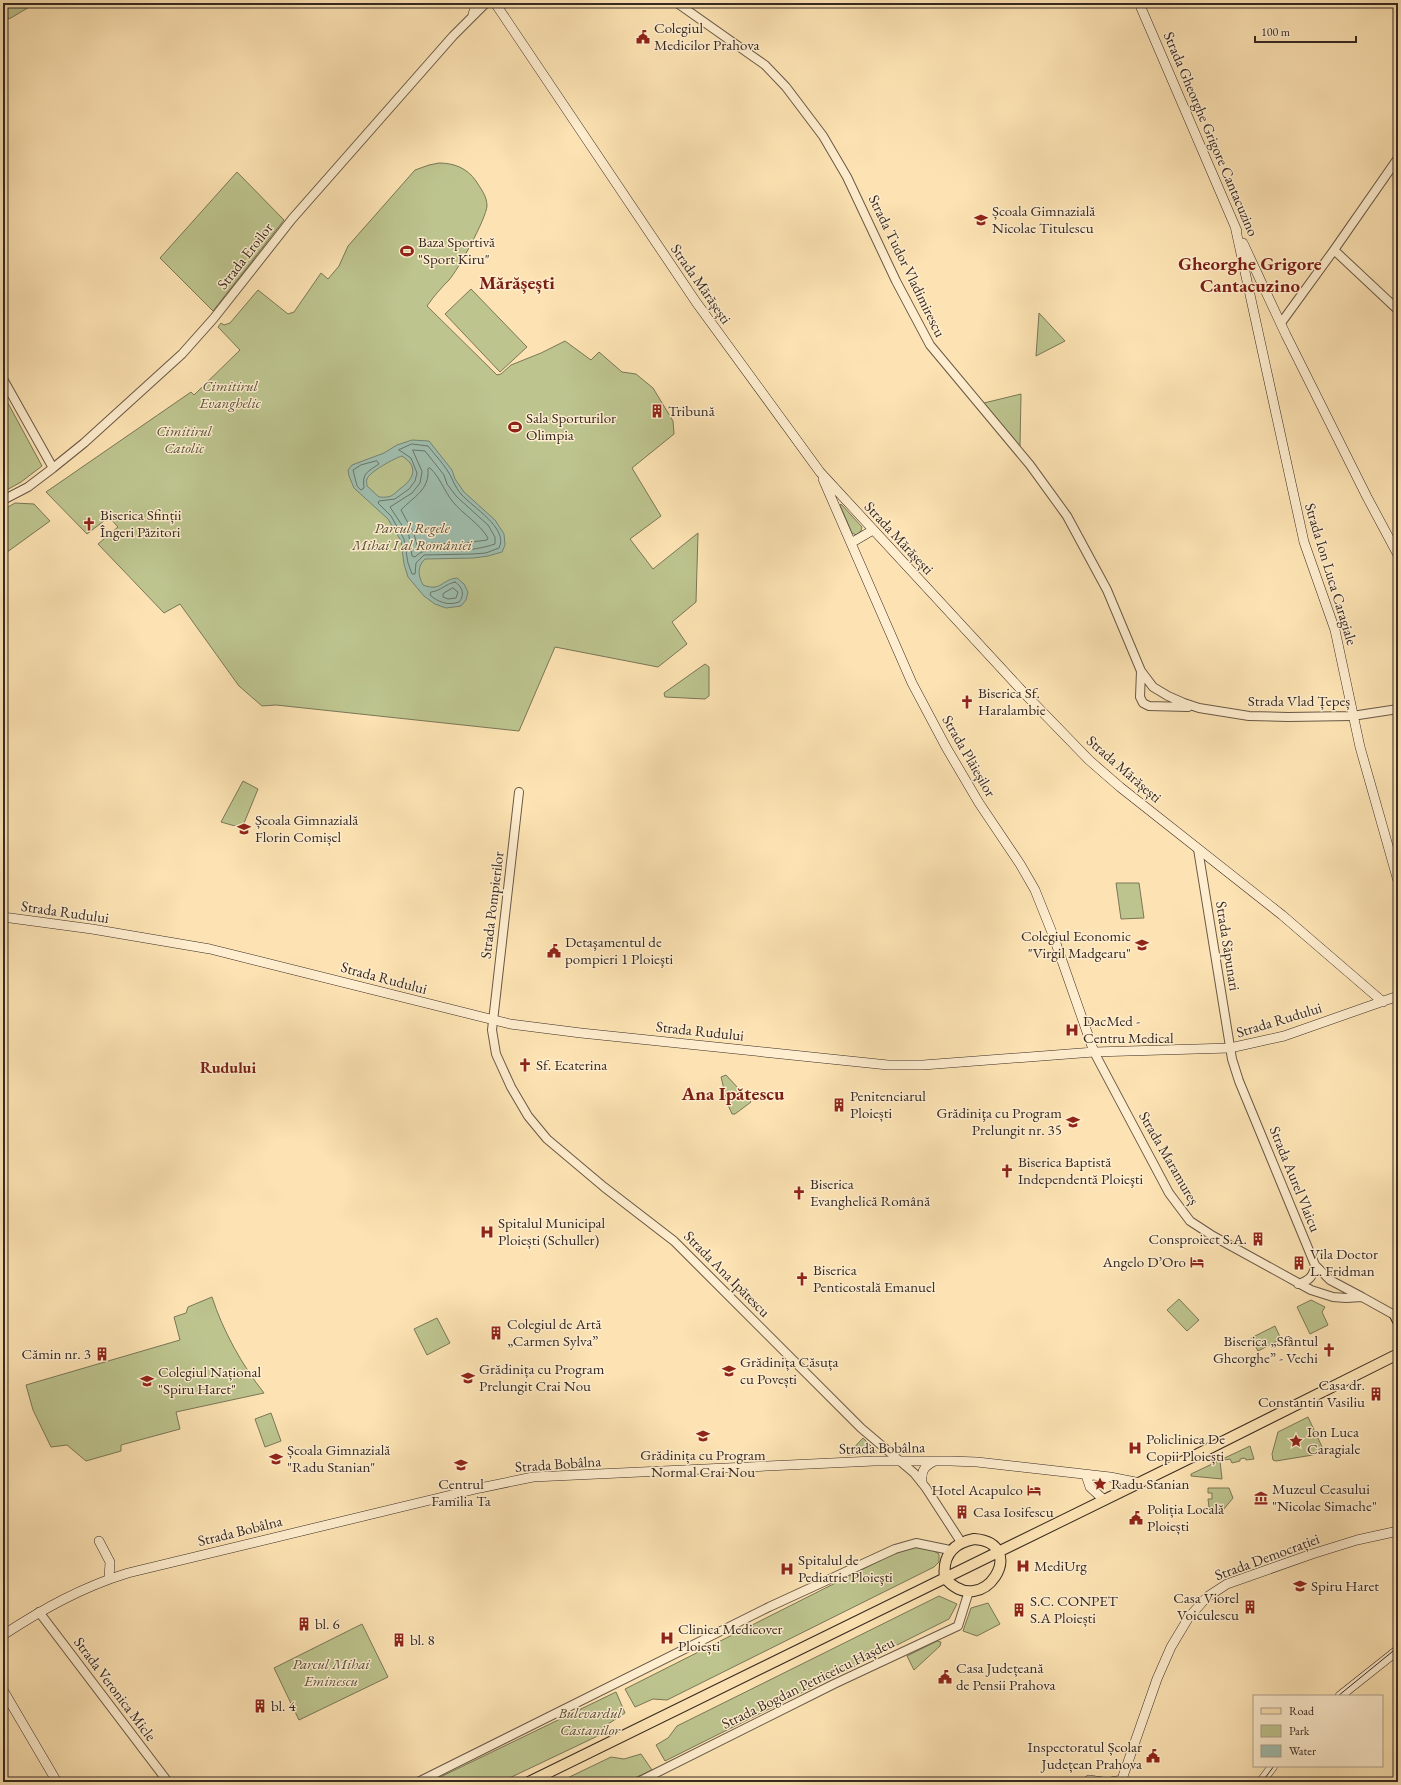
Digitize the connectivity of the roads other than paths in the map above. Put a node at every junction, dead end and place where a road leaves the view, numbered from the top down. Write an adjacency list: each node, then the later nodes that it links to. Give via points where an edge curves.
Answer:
1 (477, 3): 6 (main road)
2 (486, 3): 6 (street, Strada Eroilor)
3 (495, 3): 14 (main road, Strada Mărășești, via 692,296)
4 (677, 3): 19 (street, Strada Tudor Vladimirescu, via 765,65 786,87 823,136 847,177 896,281 930,345 1043,481 1079,537 1107,590)
5 (1139, 3): 8 (main road, Strada Gheorghe Grigore Cantacuzino)
6 (473, 14): 13 (street, Strada Eroilor, via 292,219 214,318 182,354)
7 (1398, 158): 9 (street)
8 (1235, 226): 11 (main road, Strada Gheorghe Grigore Cantacuzino); 25 (main road, Strada Ion Luca Caragiale, via 1297,515 1335,630)
9 (1334, 250): 10 (street); 11 (street)
10 (1398, 310)
11 (1281, 323): 18 (main road, Strada Gheorghe Grigore Cantacuzino)
12 (3, 379): 13 (street)
13 (53, 468): 15 (street, Strada Eroilor, via 28,487)
14 (820, 472): 16 (main road, Strada Mărășești); 17 (main road, Strada Plăieșilor)
15 (3, 500)
16 (873, 530): 17 (main road); 27 (main road, Strada Mărășești, via 1089,760)
17 (851, 543): 34 (main road, Strada Plăieșilor, via 894,642 946,747 1035,890)
18 (1398, 555)
19 (1141, 671): 20 (street, Strada Tudor Vladimirescu); 21 (street, Strada Tudor Vladimirescu)
20 (1156, 689): 21 (street, via 1147,687); 22 (street, via 1159,700); 23 (street, Strada Vlad Țepeș)
21 (1142, 691): 22 (street, via 1142,702)
22 (1152, 706): 23 (street, Strada Vlad Țepeș)
23 (1199, 708): 25 (street, Strada Vlad Țepeș, via 1263,717)
24 (1398, 709): 25 (street, Strada Vlad Țepeș)
25 (1352, 716): 28 (main road, Strada Ion Luca Caragiale)
26 (519, 792): 32 (street, Strada Pompierilor)
27 (1198, 849): 31 (main road, Strada Mărășești, via 1303,933); 33 (street, Strada Săpunari)
28 (1398, 881)
29 (3, 917): 32 (main road, Strada Rudului, via 210,949)
30 (1398, 996): 31 (main road, Strada Rudului)
31 (1383, 1002): 33 (main road, Strada Rudului, via 1284,1036)
32 (493, 1020): 34 (main road, Strada Rudului, via 558,1030 888,1065 923,1065); 40 (street, Strada Ana Ipătescu, via 493,1041 503,1071 519,1102 547,1138 604,1187 674,1241 861,1428)
33 (1230, 1048): 34 (main road, Strada Rudului); 35 (street, Strada Aurel Vlaicu, via 1239,1081)
34 (1094, 1052): 36 (street, Strada Maramureș, via 1169,1193 1190,1221)
35 (1316, 1265): 36 (street, via 1310,1278); 37 (street, Strada Aurel Vlaicu, via 1330,1280)
36 (1298, 1284): 37 (street, Strada Maramureș, via 1332,1297)
37 (1362, 1297): 38 (street)
38 (1397, 1318)
39 (1397, 1353): 44 (main road)
40 (900, 1461): 41 (main road, Strada Bobâlna); 43 (street, Strada Ana Ipătescu); 52 (main road, Strada Bobâlna, via 526,1478 169,1562)
41 (935, 1461): 42 (main road, Strada Bobâlna, via 977,1462); 43 (main road, via 924,1468)
42 (1086, 1475): 44 (main road, Strada Bobâlna); 45 (main road, via 1094,1492)
43 (922, 1482): 48 (street, Strada Ana Ipătescu)
44 (1140, 1482): 45 (main road)
45 (1104, 1500): 50 (main road)
46 (1398, 1531): 61 (main road, Strada Democrației, via 1323,1550 1227,1584 1207,1597 1189,1617 1171,1647)
47 (99, 1541): 52 (main road, via 110,1562)
48 (961, 1542): 49 (main road); 50 (main road, via 981,1539 990,1542)
49 (950, 1550): 51 (main road, via 944,1565); 64 (street, via 916,1543 895,1549 769,1608)
50 (998, 1551): 51 (main road); 53 (main road, via 1000,1563 996,1576 985,1587)
51 (945, 1578): 53 (main road, via 953,1586); 65 (main road)
52 (109, 1579): 54 (main road, Strada Bobâlna, via 58,1601)
53 (969, 1591): 66 (street, Strada Bogdan Petriceicu Hașdeu, via 958,1626 834,1684)
54 (40, 1612): 55 (main road, Strada Bobâlna); 63 (street, Strada Veronica Micle)
55 (3, 1635)
56 (1398, 1650): 58 (main road)
57 (3, 1690): 62 (main road)
58 (1341, 1695)
59 (1272, 1767): 69 (main road)
60 (1089, 1780): 67 (main road)
61 (1121, 1781): 68 (main road)
62 (57, 1782)
63 (168, 1782)
64 (418, 1782)
65 (529, 1782)
66 (638, 1782)
67 (1103, 1782)
68 (1111, 1782)
69 (1261, 1782)

